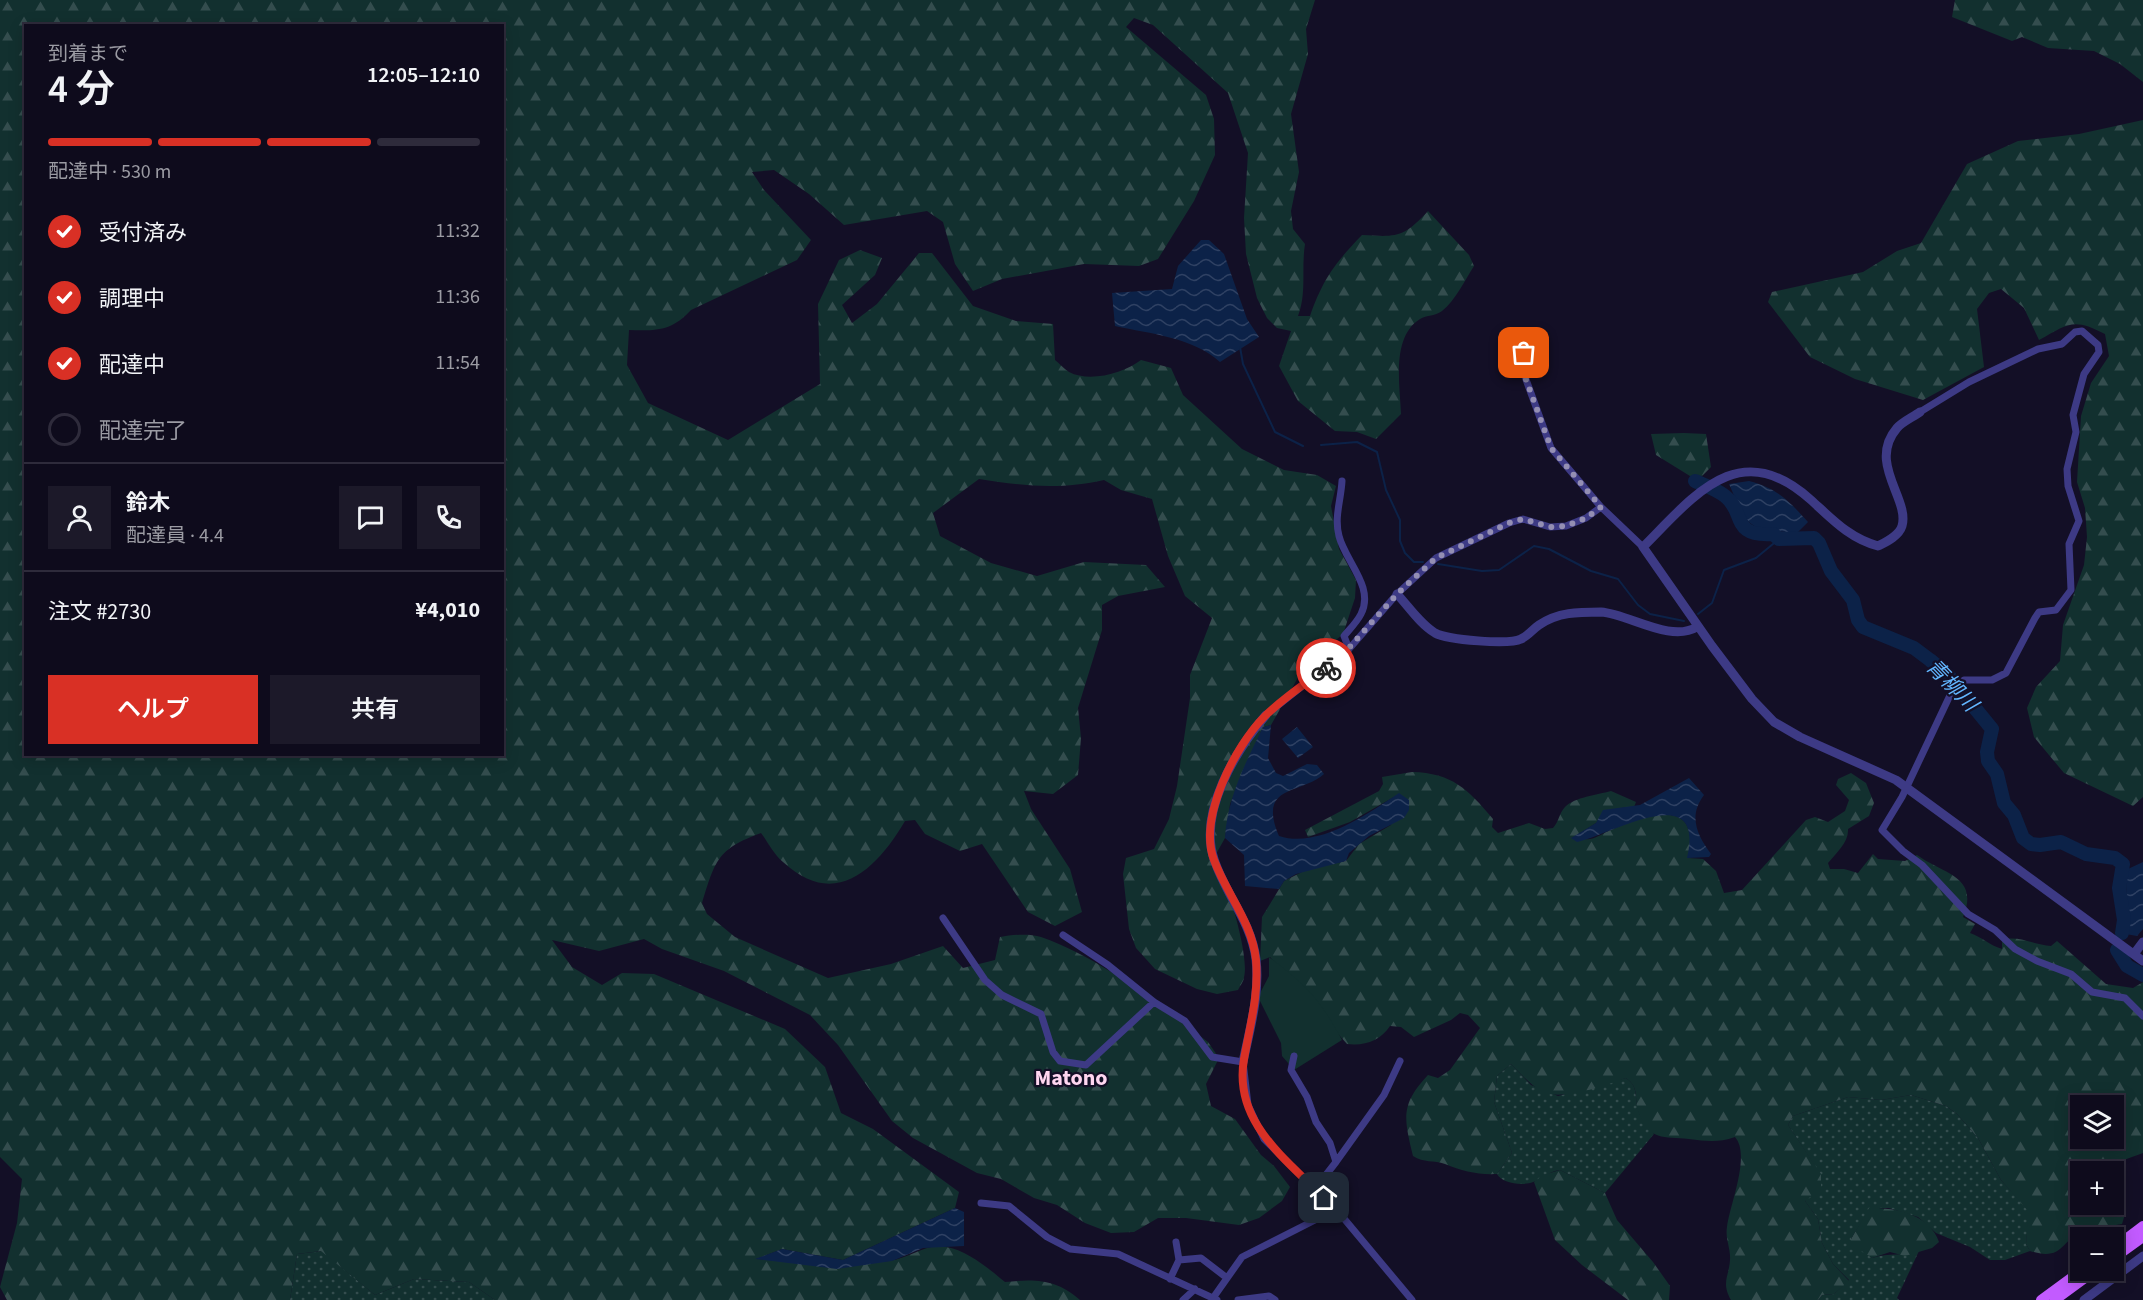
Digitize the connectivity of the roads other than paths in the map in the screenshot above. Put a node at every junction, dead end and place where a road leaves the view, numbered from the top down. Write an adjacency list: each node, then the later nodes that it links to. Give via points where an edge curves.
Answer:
1 (1524, 353): 4 (street, via 1524,374 1551,448)
2 (1920, 412): 5 (street, via 1897,428 1890,442 1886,462 1902,508 1902,526 1878,546 1861,542 1843,530 1800,490 1773,476 1746,471 1714,482); 10 (street, via 1969,382 2038,349 2062,344 2075,332 2082,331 2098,345 2099,352 2084,374 2073,415 2076,432 2067,469 2079,521 2070,544 2071,590 2056,610 2039,612 2006,673 1992,680 1970,678 1955,686)
3 (1342, 481): 8 (street, via 1336,514 1338,534 1364,592 1362,613 1344,636)
4 (1601, 507): 5 (street); 6 (street, via 1566,526 1550,527 1523,519 1509,523 1436,558)
5 (1643, 547): 7 (street)
6 (1397, 594): 7 (street, via 1436,634 1451,637 1508,642 1521,639 1555,616 1569,613 1622,615 1661,630); 8 (street)
7 (1697, 627): 10 (street, via 1774,722)
8 (1348, 649): 9 (street)
9 (1266, 715): 20 (street, via 1249,735 1222,785 1209,823 1214,860 1248,926 1256,958 1256,1004)
10 (1907, 787): 14 (street); 17 (street, via 1882,830 1903,851 1922,865 1968,914 2037,962 2070,974 2085,989 2125,998)
11 (943, 918): 16 (street, via 986,980 1002,995 1041,1014 1053,1052 1060,1061 1086,1065)
12 (1063, 935): 16 (street, via 1108,964)
13 (2143, 942): 14 (street)
14 (2134, 954): 15 (street)
15 (2143, 961)
16 (1154, 1002): 20 (street, via 1185,1021 1212,1057)
17 (2143, 1016)
18 (1294, 1056): 21 (street, via 1291,1070)
19 (1400, 1061): 21 (street, via 1384,1095)
20 (1243, 1062): 22 (street, via 1248,1105 1258,1130)
21 (1336, 1162): 22 (street)
22 (1315, 1189): 24 (street)
23 (981, 1203): 33 (street, via 1009,1206 1047,1237 1070,1249 1118,1254)
24 (1333, 1208): 32 (street, via 1251,1250); 41 (street)
25 (2143, 1226): 27 (main road)
26 (2143, 1237): 29 (main road)
27 (2124, 1240)
28 (1176, 1242): 31 (street)
29 (2124, 1251)
30 (2143, 1256): 44 (street)
31 (1179, 1260): 32 (street, via 1201,1258); 33 (street)
32 (1227, 1278): 37 (street)
33 (1170, 1279): 36 (street)
34 (2070, 1279): 42 (main road)
35 (2081, 1281): 43 (main road)
36 (1195, 1289): 37 (street); 38 (street)
37 (1215, 1299)
38 (1183, 1300)
39 (1238, 1300): 40 (street, via 1269,1296)
40 (1275, 1300)
41 (1412, 1300)
42 (2041, 1300)
43 (2055, 1300)
44 (2084, 1300)

